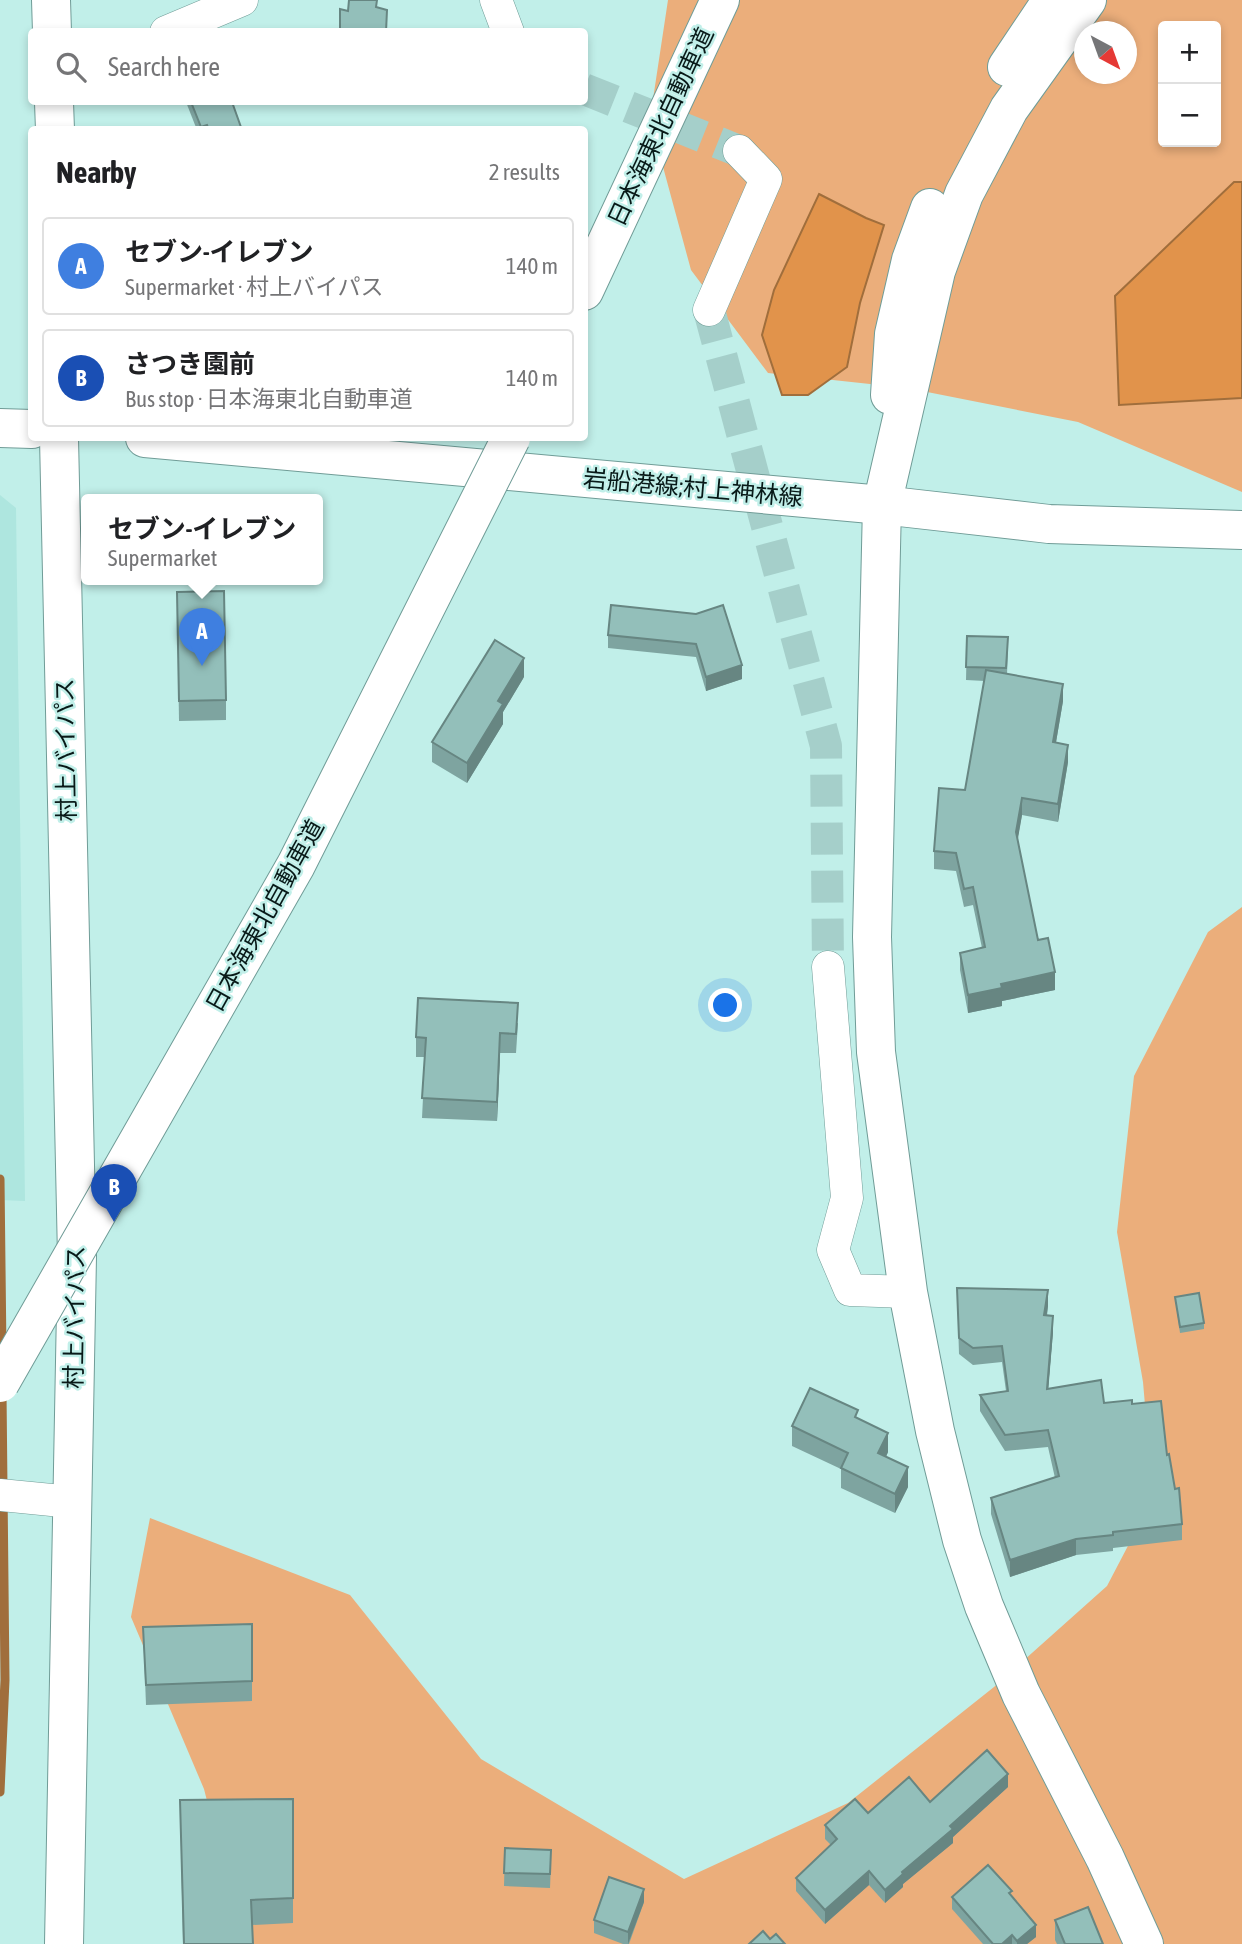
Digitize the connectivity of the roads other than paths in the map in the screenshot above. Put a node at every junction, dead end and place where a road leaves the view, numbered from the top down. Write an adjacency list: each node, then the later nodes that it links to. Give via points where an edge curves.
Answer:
1 (51, 0): 7 (main road)
2 (242, 0): 8 (street)
3 (496, 0): 9 (street)
4 (720, 0): 13 (main road, 日本海東北自動車道)
5 (1052, 0): 18 (main road, via 985,101 940,182 911,260 894,334)
6 (1087, 0): 18 (main road, via 1009,109 964,194 936,271)
7 (52, 28)
8 (176, 28)
9 (506, 28)
10 (54, 105): 11 (main road)
11 (54, 126)
12 (739, 151): 14 (street, via 766,180)
13 (588, 282)
14 (709, 310)
15 (60, 441): 24 (main road, 村上バイパス, via 77,1256)
16 (178, 441): 18 (main road, 岩船港線;村上神林線)
17 (509, 441): 22 (main road, 日本海東北自動車道, bridge, via 296,865)
18 (882, 505): 19 (main road, 岩船港線;村上神林線, via 1049,524); 21 (main road, via 872,937 876,1052)
19 (1242, 530)
20 (828, 967): 21 (street, via 847,1198 833,1250 850,1290)
21 (908, 1292): 26 (main road, via 935,1431 984,1606 1021,1694)
22 (0, 1383)
23 (0, 1496): 24 (street)
24 (72, 1502): 25 (main road, 村上バイパス)
25 (64, 1944)
26 (1144, 1944)

